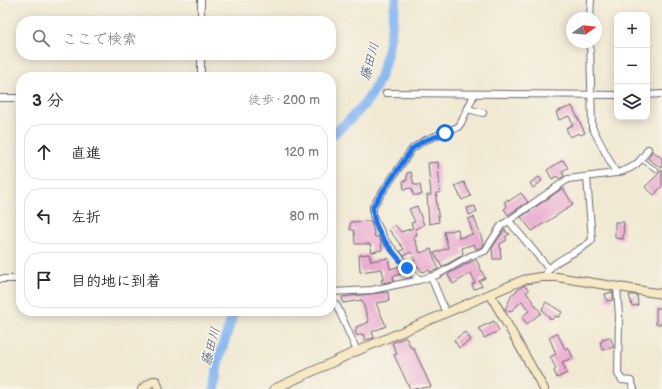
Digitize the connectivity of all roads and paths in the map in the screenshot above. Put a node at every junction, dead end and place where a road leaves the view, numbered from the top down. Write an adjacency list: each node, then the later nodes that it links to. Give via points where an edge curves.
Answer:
1 (201, 0): 4 (street)
2 (591, 0): 3 (street)
3 (590, 12)
4 (201, 16)
5 (590, 48): 13 (street)
6 (201, 60): 7 (street)
7 (201, 72)
8 (386, 93): 11 (street)
9 (650, 94): 10 (street)
10 (662, 94)
11 (474, 95): 13 (street); 16 (street)
12 (614, 95): 13 (street)
13 (590, 96): 21 (street, via 592,127)
14 (0, 98): 15 (street)
15 (16, 98)
16 (468, 109): 17 (street); 29 (street, via 458,127 423,141 412,149 373,206 373,216 385,240)
17 (483, 113)
18 (648, 148): 19 (street)
19 (641, 160): 20 (lane); 21 (street, via 633,168)
20 (657, 170)
21 (616, 173): 22 (street)
22 (587, 178): 23 (street, via 568,179); 24 (street, via 592,240 584,248)
23 (509, 221): 24 (street); 25 (street, via 499,229 485,251 470,256)
24 (550, 269): 26 (street)
25 (431, 277): 29 (street); 35 (street)
26 (546, 277): 30 (street, via 568,278); 32 (street, via 515,283)
27 (0, 279): 28 (street)
28 (16, 279)
29 (419, 280): 31 (street, via 372,290)
30 (618, 287): 33 (street); 41 (street, via 618,374 622,380 631,381)
31 (336, 292)
32 (490, 294): 35 (street); 40 (street)
33 (662, 294)
34 (336, 305): 36 (street)
35 (446, 313): 36 (street)
36 (357, 351): 39 (street)
37 (142, 389): 38 (street, via 156,380)
38 (160, 389)
39 (274, 389)
40 (544, 389)
41 (634, 389)

